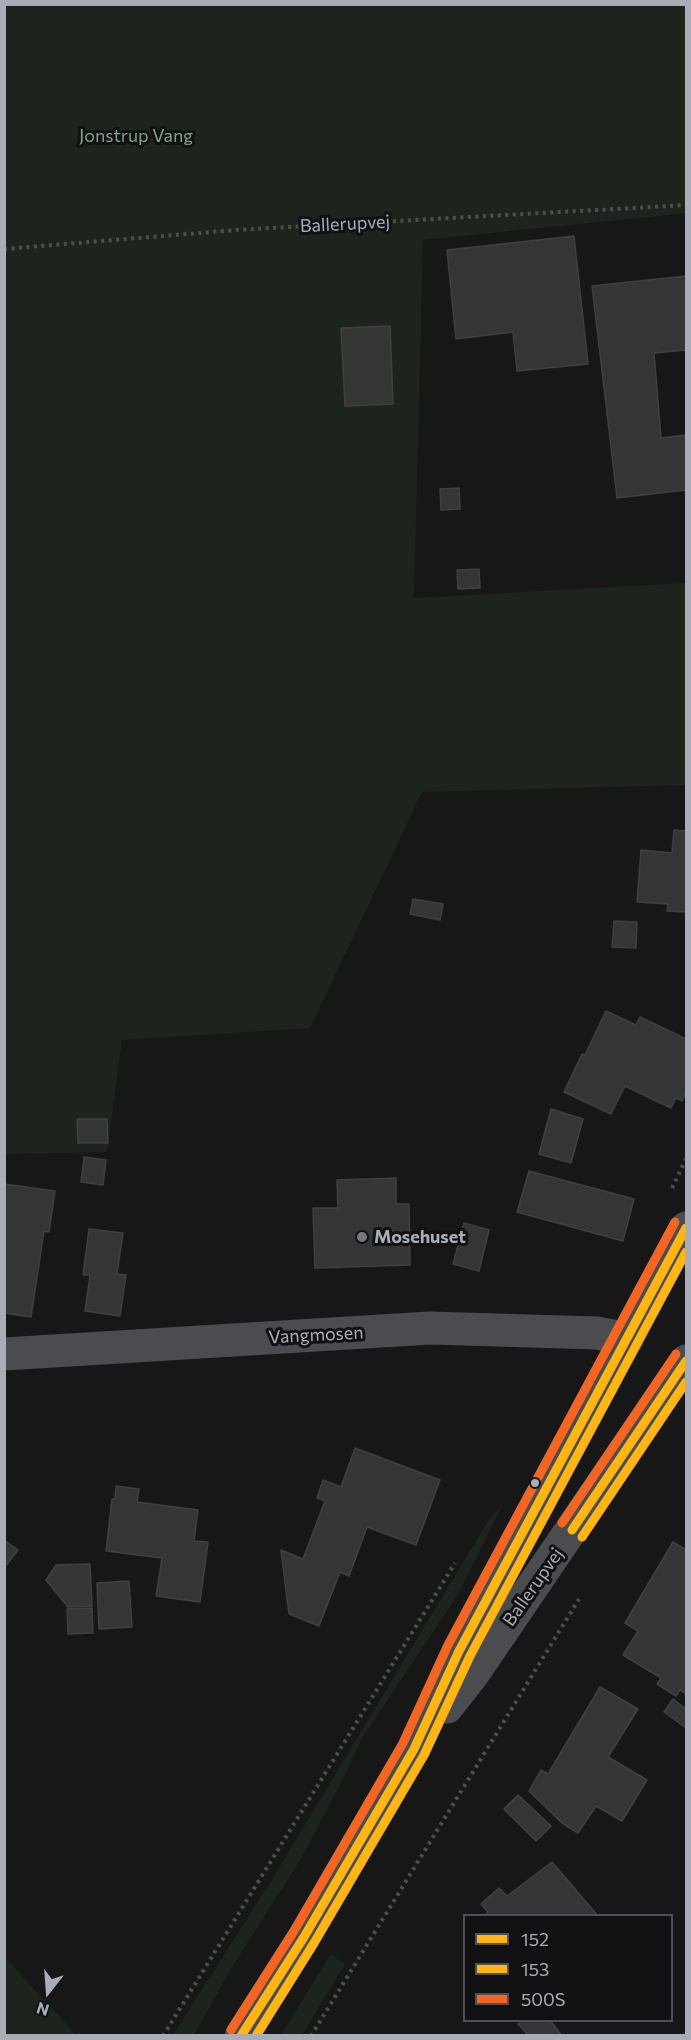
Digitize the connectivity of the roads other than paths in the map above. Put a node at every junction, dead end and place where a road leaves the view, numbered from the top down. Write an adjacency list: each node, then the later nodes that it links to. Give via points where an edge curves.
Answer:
1 (687, 1228): 2 (street, Ballerupvej)
2 (627, 1339): 3 (street, Vangmosen, via 597,1333 430,1328); 5 (street, Ballerupvej, via 459,1651)
3 (4, 1354)
4 (687, 1361): 5 (street, Ballerupvej, via 473,1674)
5 (414, 1749): 6 (street, Ballerupvej)
6 (241, 2036)

